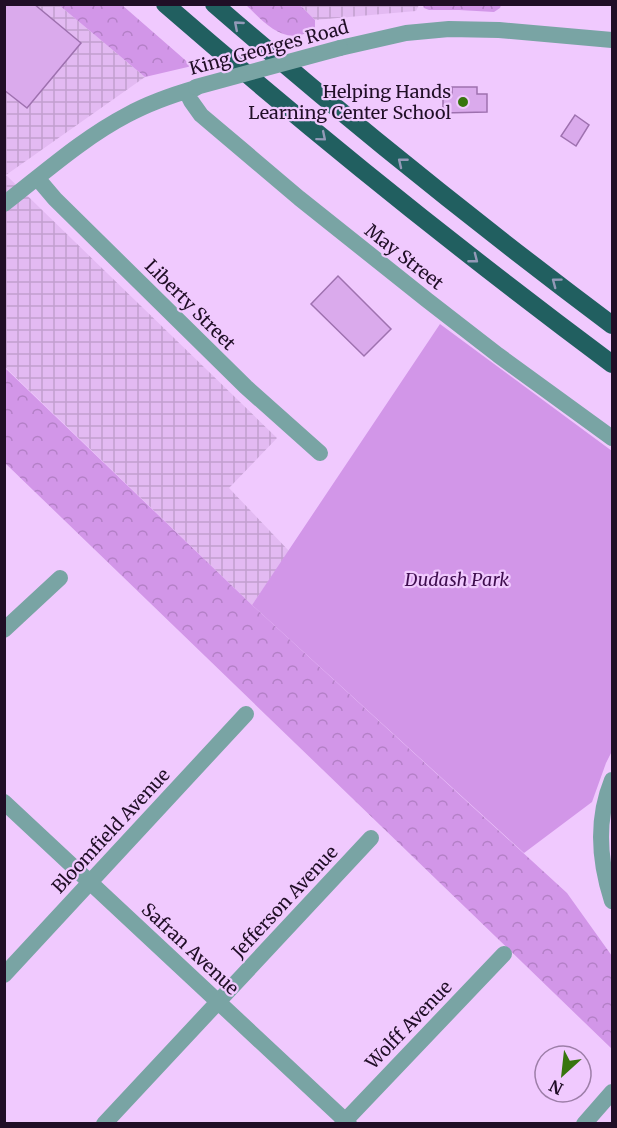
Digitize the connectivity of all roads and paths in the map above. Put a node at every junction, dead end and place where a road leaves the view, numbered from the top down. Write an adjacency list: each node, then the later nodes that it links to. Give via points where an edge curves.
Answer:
1 (165, 4): 8 (highway, one-way to 8, via 380,185)
2 (214, 4): 7 (highway, one-way to 2, via 393,154)
3 (612, 40): 4 (street, King Georges Road, bridge, via 499,30 420,31 340,48)
4 (191, 89): 5 (street, King Georges Road, via 117,120); 9 (street, May Street, via 191,101 201,115 299,198 469,333)
5 (38, 179): 6 (street, King Georges Road); 10 (street, Liberty Street, via 246,387)
6 (4, 204)
7 (612, 325)
8 (612, 364)
9 (612, 438)
10 (320, 453)
11 (60, 578): 12 (street)
12 (4, 630)
13 (246, 714): 17 (street, Bloomfield Avenue)
14 (612, 780): 18 (street, via 601,824 602,856)
15 (4, 802): 17 (street, Safran Avenue)
16 (371, 838): 21 (street, Jefferson Avenue)
17 (90, 883): 20 (street, Bloomfield Avenue); 21 (street, Safran Avenue)
18 (612, 901)
19 (504, 954): 23 (street, Wolff Avenue)
20 (4, 975)
21 (219, 1002): 23 (street, Safran Avenue); 24 (street, Jefferson Avenue)
22 (612, 1092): 25 (street)
23 (346, 1122)
24 (104, 1124)
25 (584, 1124)

